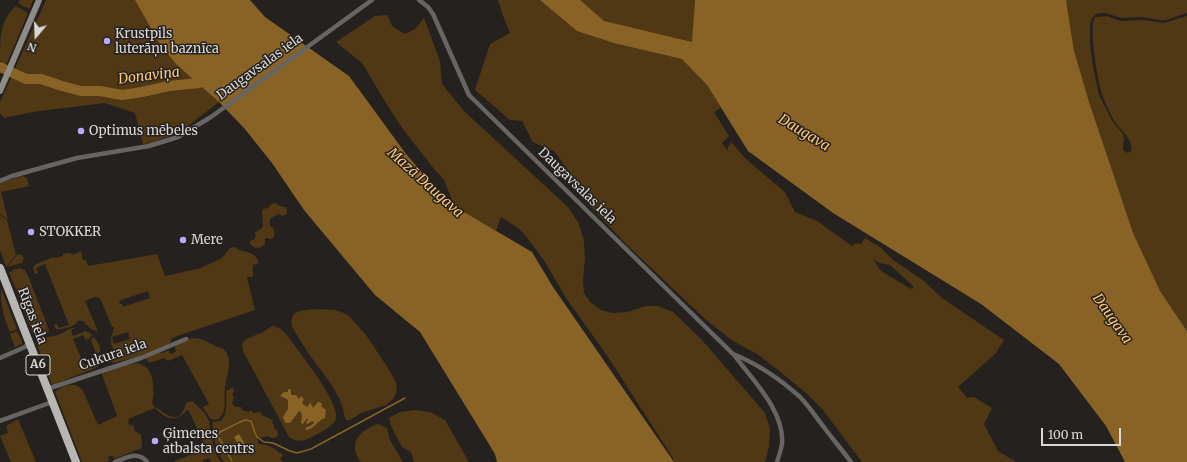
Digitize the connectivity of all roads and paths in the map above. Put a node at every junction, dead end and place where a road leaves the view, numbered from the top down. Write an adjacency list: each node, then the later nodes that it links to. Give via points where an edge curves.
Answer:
1 (40, 0): 4 (main road)
2 (372, 0): 5 (street, Daugavsalas iela, via 210,117 178,137 149,146 77,158)
3 (419, 0): 9 (street, Daugavsalas iela, via 433,14 469,95)
4 (0, 91)
5 (0, 180)
6 (0, 268): 8 (highway, Rīgas iela / A6)
7 (186, 339): 11 (street, Cukura iela, via 141,358)
8 (29, 343): 10 (street); 11 (highway, Rīgas iela / A6)
9 (733, 354): 17 (street, Daugavsalas iela, via 769,401 780,422 782,444); 18 (street, Daugavsalas iela, via 766,371 788,387 812,410)
10 (0, 358)
11 (48, 390): 12 (highway, Rīgas iela / A6)
12 (52, 402): 13 (street); 14 (highway, Rīgas iela / A6)
13 (0, 421)
14 (76, 462)
15 (115, 462): 16 (street, via 138,455)
16 (147, 462)
17 (777, 462)
18 (851, 462)

